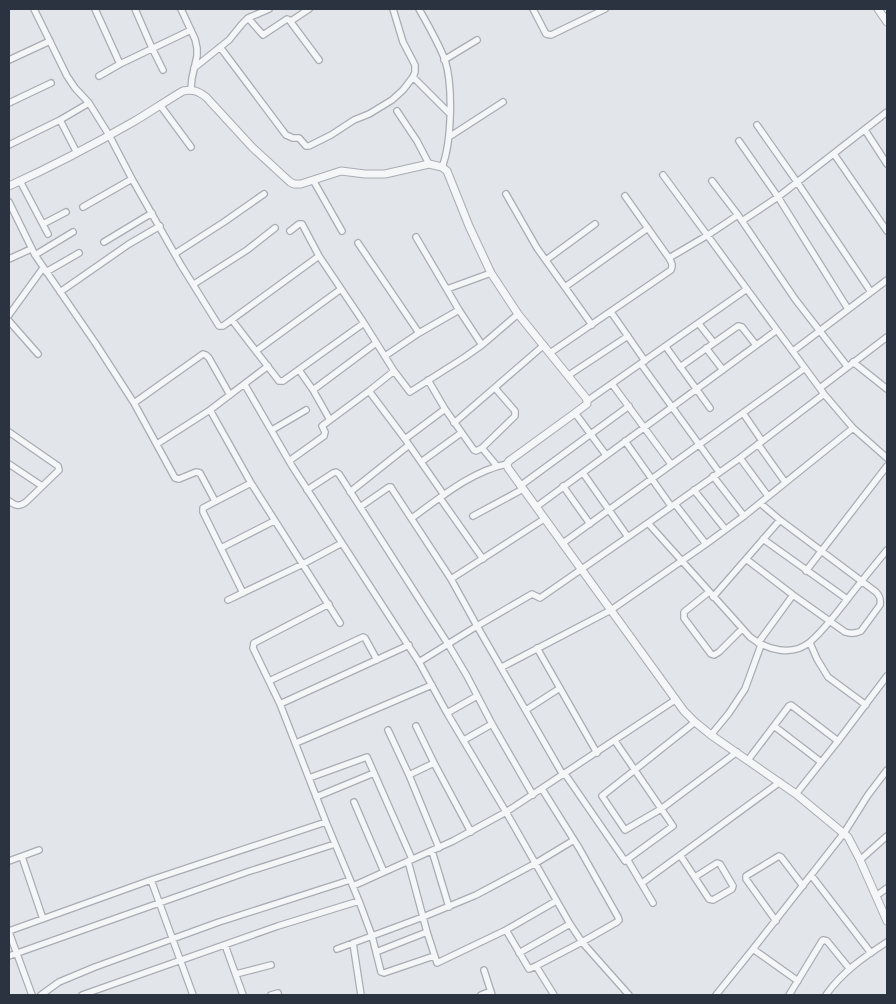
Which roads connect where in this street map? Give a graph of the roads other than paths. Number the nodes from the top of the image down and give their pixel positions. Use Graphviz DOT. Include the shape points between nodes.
graph roads {
  1 [pos="34,9"];
  2 [pos="95,9"];
  3 [pos="135,9"];
  4 [pos="181,9"];
  5 [pos="269,9"];
  6 [pos="309,9"];
  7 [pos="393,9"];
  8 [pos="419,9"];
  9 [pos="533,9"];
  10 [pos="605,9"];
  11 [pos="878,9"];
  12 [pos="248,18"];
  13 [pos="887,19"];
  14 [pos="290,21"];
  15 [pos="191,30"];
  16 [pos="477,40"];
  17 [pos="50,41"];
  18 [pos="220,47"];
  19 [pos="152,48"];
  20 [pos="9,60"];
  21 [pos="319,60"];
  22 [pos="444,60"];
  23 [pos="120,64"];
  24 [pos="194,68"];
  25 [pos="163,70"];
  26 [pos="99,76"];
  27 [pos="414,77"];
  28 [pos="51,83"];
  29 [pos="191,89"];
  30 [pos="503,102"];
  31 [pos="89,103"];
  32 [pos="9,104"];
  33 [pos="160,105"];
  34 [pos="397,112"];
  35 [pos="887,112"];
  36 [pos="450,114"];
  37 [pos="60,120"];
  38 [pos="757,125"];
  39 [pos="865,130"];
  40 [pos="109,136"];
  41 [pos="449,137"];
  42 [pos="739,141"];
  43 [pos="9,145"];
  44 [pos="191,147"];
  45 [pos="77,153"];
  46 [pos="834,154"];
  47 [pos="429,164"];
  48 [pos="887,164"];
  49 [pos="442,166"];
  50 [pos="663,175"];
  51 [pos="132,179"];
  52 [pos="313,180"];
  53 [pos="20,181"];
  54 [pos="712,182"];
  55 [pos="797,182"];
  56 [pos="9,186"];
  57 [pos="264,194"];
  58 [pos="506,194"];
  59 [pos="625,196"];
  60 [pos="778,197"];
  61 [pos="9,202"];
  62 [pos="83,207"];
  63 [pos="66,212"];
  64 [pos="152,213"];
  65 [pos="738,215"];
  66 [pos="742,221"];
  67 [pos="43,224"];
  68 [pos="595,224"];
  69 [pos="160,226"];
  70 [pos="275,228"];
  71 [pos="648,228"];
  72 [pos="290,231"];
  73 [pos="342,231"];
  74 [pos="887,231"];
  75 [pos="73,232"];
  76 [pos="48,234"];
  77 [pos="708,236"];
  78 [pos="416,237"];
  79 [pos="104,242"];
  80 [pos="358,243"];
  81 [pos="31,249"];
  82 [pos="79,252"];
  83 [pos="176,254"];
  84 [pos="35,255"];
  85 [pos="319,256"];
  86 [pos="669,258"];
  87 [pos="9,259"];
  88 [pos="546,260"];
  89 [pos="44,270"];
  90 [pos="491,273"];
  91 [pos="887,280"];
  92 [pos="194,284"];
  93 [pos="565,287"];
  94 [pos="341,289"];
  95 [pos="447,289"];
  96 [pos="747,289"];
  97 [pos="60,292"];
  98 [pos="870,292"];
  99 [pos="848,309"];
  100 [pos="459,310"];
  101 [pos="611,312"];
  102 [pos="518,314"];
  103 [pos="9,315"];
  104 [pos="232,320"];
  105 [pos="9,321"];
  106 [pos="364,323"];
  107 [pos="699,324"];
  108 [pos="592,325"];
  109 [pos="777,330"];
  110 [pos="819,331"];
  111 [pos="419,333"];
  112 [pos="628,336"];
  113 [pos="887,338"];
  114 [pos="376,343"];
  115 [pos="714,343"];
  116 [pos="544,345"];
  117 [pos="756,345"];
  118 [pos="482,346"];
  119 [pos="666,347"];
  120 [pos="706,348"];
  121 [pos="794,351"];
  122 [pos="256,352"];
  123 [pos="550,353"];
  124 [pos="38,354"];
  125 [pos="385,356"];
  126 [pos="854,362"];
  127 [pos="643,363"];
  128 [pos="268,366"];
  129 [pos="847,366"];
  130 [pos="680,367"];
  131 [pos="805,368"];
  132 [pos="299,370"];
  133 [pos="394,370"];
  134 [pos="723,370"];
  135 [pos="569,375"];
  136 [pos="428,380"];
  137 [pos="612,384"];
  138 [pos="245,385"];
  139 [pos="494,388"];
  140 [pos="820,388"];
  141 [pos="696,389"];
  142 [pos="887,389"];
  143 [pos="313,390"];
  144 [pos="369,392"];
  145 [pos="824,394"];
  146 [pos="230,395"];
  147 [pos="587,401"];
  148 [pos="134,403"];
  149 [pos="629,406"];
  150 [pos="671,407"];
  151 [pos="710,408"];
  152 [pos="210,410"];
  153 [pos="306,410"];
  154 [pos="445,410"];
  155 [pos="575,413"];
  156 [pos="743,413"];
  157 [pos="330,420"];
  158 [pos="454,423"];
  159 [pos="644,426"];
  160 [pos="853,428"];
  161 [pos="272,430"];
  162 [pos="9,432"];
  163 [pos="462,433"];
  164 [pos="590,434"];
  165 [pos="405,439"];
  166 [pos="625,441"];
  167 [pos="760,443"];
  168 [pos="157,444"];
  169 [pos="408,445"];
  170 [pos="699,445"];
  171 [pos="482,448"];
  172 [pos="606,455"];
  173 [pos="740,458"];
  174 [pos="887,458"];
  175 [pos="289,461"];
  176 [pos="421,462"];
  177 [pos="9,464"];
  178 [pos="507,464"];
  179 [pos="671,464"];
  180 [pos="497,466"];
  181 [pos="887,466"];
  182 [pos="719,472"];
  183 [pos="583,473"];
  184 [pos="713,476"];
  185 [pos="652,479"];
  186 [pos="785,482"];
  187 [pos="251,483"];
  188 [pos="42,486"];
  189 [pos="563,486"];
  190 [pos="522,487"];
  191 [pos="307,490"];
  192 [pos="694,490"];
  193 [pos="350,492"];
  194 [pos="442,496"];
  195 [pos="768,496"];
  196 [pos="9,501"];
  197 [pos="215,501"];
  198 [pos="760,503"];
  199 [pos="673,505"];
  200 [pos="536,507"];
  201 [pos="360,508"];
  202 [pos="609,511"];
  203 [pos="473,516"];
  204 [pos="744,516"];
  205 [pos="412,518"];
  206 [pos="544,519"];
  207 [pos="780,520"];
  208 [pos="274,521"];
  209 [pos="648,523"];
  210 [pos="590,524"];
  211 [pos="725,529"];
  212 [pos="628,537"];
  213 [pos="763,539"];
  214 [pos="342,543"];
  215 [pos="563,543"];
  216 [pos="706,544"];
  217 [pos="221,548"];
  218 [pos="822,550"];
  219 [pos="887,550"];
  220 [pos="483,559"];
  221 [pos="746,559"];
  222 [pos="681,561"];
  223 [pos="303,564"];
  224 [pos="582,570"];
  225 [pos="806,571"];
  226 [pos="451,579"];
  227 [pos="862,581"];
  228 [pos="243,593"];
  229 [pos="711,594"];
  230 [pos="793,595"];
  231 [pos="847,599"];
  232 [pos="228,600"];
  233 [pos="328,604"];
  234 [pos="611,610"];
  235 [pos="830,621"];
  236 [pos="340,623"];
  237 [pos="477,626"];
  238 [pos="742,629"];
  239 [pos="810,642"];
  240 [pos="448,644"];
  241 [pos="759,644"];
  242 [pos="409,645"];
  243 [pos="538,648"];
  244 [pos="377,660"];
  245 [pos="419,662"];
  246 [pos="502,667"];
  247 [pos="887,676"];
  248 [pos="269,681"];
  249 [pos="432,686"];
  250 [pos="560,688"];
  251 [pos="476,696"];
  252 [pos="675,700"];
  253 [pos="280,704"];
  254 [pos="866,704"];
  255 [pos="526,710"];
  256 [pos="447,712"];
  257 [pos="694,722"];
  258 [pos="492,724"];
  259 [pos="416,726"];
  260 [pos="774,726"];
  261 [pos="388,730"];
  262 [pos="711,735"];
  263 [pos="464,740"];
  264 [pos="615,741"];
  265 [pos="838,741"];
  266 [pos="296,743"];
  267 [pos="597,752"];
  268 [pos="737,752"];
  269 [pos="748,760"];
  270 [pos="821,762"];
  271 [pos="434,763"];
  272 [pos="635,770"];
  273 [pos="374,773"];
  274 [pos="887,773"];
  275 [pos="564,774"];
  276 [pos="409,775"];
  277 [pos="309,778"];
  278 [pos="780,782"];
  279 [pos="542,789"];
  280 [pos="796,794"];
  281 [pos="533,795"];
  282 [pos="316,797"];
  283 [pos="354,802"];
  284 [pos="661,809"];
  285 [pos="506,812"];
  286 [pos="326,822"];
  287 [pos="471,832"];
  288 [pos="844,833"];
  289 [pos="887,836"];
  290 [pos="574,840"];
  291 [pos="335,844"];
  292 [pos="439,848"];
  293 [pos="39,850"];
  294 [pos="432,851"];
  295 [pos="680,855"];
  296 [pos="22,857"];
  297 [pos="627,859"];
  298 [pos="410,860"];
  299 [pos="860,860"];
  300 [pos="9,861"];
  301 [pos="536,863"];
  302 [pos="384,872"];
  303 [pos="811,875"];
  304 [pos="694,877"];
  305 [pos="151,880"];
  306 [pos="351,883"];
  307 [pos="642,883"];
  308 [pos="803,886"];
  309 [pos="887,888"];
  310 [pos="876,896"];
  311 [pos="359,901"];
  312 [pos="556,901"];
  313 [pos="159,902"];
  314 [pos="653,903"];
  315 [pos="449,907"];
  316 [pos="423,917"];
  317 [pos="43,919"];
  318 [pos="776,921"];
  319 [pos="887,921"];
  320 [pos="570,924"];
  321 [pos="506,930"];
  322 [pos="9,932"];
  323 [pos="427,932"];
  324 [pos="372,936"];
  325 [pos="172,939"];
  326 [pos="582,942"];
  327 [pos="887,942"];
  328 [pos="352,944"];
  329 [pos="225,945"];
  330 [pos="337,949"];
  331 [pos="753,950"];
  332 [pos="376,952"];
  333 [pos="17,953"];
  334 [pos="519,953"];
  335 [pos="871,953"];
  336 [pos="9,956"];
  337 [pos="434,956"];
  338 [pos="180,961"];
  339 [pos="270,965"];
  340 [pos="536,966"];
  341 [pos="849,968"];
  342 [pos="484,970"];
  343 [pos="236,974"];
  344 [pos="798,981"];
  345 [pos="97,993"];
  346 [pos="278,993"];
  347 [pos="492,993"];
  348 [pos="32,995"];
  349 [pos="41,995"];
  350 [pos="82,995"];
  351 [pos="193,995"];
  352 [pos="243,995"];
  353 [pos="271,995"];
  354 [pos="361,995"];
  355 [pos="480,995"];
  356 [pos="554,995"];
  357 [pos="629,995"];
  358 [pos="716,995"];
  359 [pos="789,995"];
  360 [pos="826,995"];
  1 -- 17 [label="street"];
  2 -- 23 [label="street"];
  3 -- 19 [label="street"];
  4 -- 15 [label="street"];
  5 -- 12 [label="street"];
  6 -- 14 [label="street"];
  7 -- 27 [label="street" via="403,42 415,65"];
  8 -- 22 [label="street"];
  9 -- 10 [label="street" via="546,34 552,35"];
  11 -- 13 [label="street"];
  12 -- 14 [label="street" via="263,36 287,19"];
  12 -- 18 [label="street"];
  14 -- 21 [label="street"];
  15 -- 19 [label="street"];
  15 -- 24 [label="street" via="197,48"];
  16 -- 22 [label="street"];
  17 -- 20 [label="street"];
  17 -- 31 [label="street" via="67,76"];
  18 -- 24 [label="street"];
  18 -- 27 [label="street" via="286,135 299,138 307,147 392,100"];
  19 -- 23 [label="street"];
  19 -- 25 [label="street"];
  22 -- 36 [label="street" via="449,80"];
  23 -- 26 [label="street"];
  24 -- 29 [label="street"];
  27 -- 36 [label="street"];
  28 -- 32 [label="street"];
  29 -- 33 [label="street"];
  29 -- 52 [label="street" via="206,97 290,182 301,184"];
  30 -- 41 [label="street"];
  31 -- 37 [label="street"];
  31 -- 40 [label="street"];
  33 -- 40 [label="street"];
  33 -- 44 [label="street"];
  34 -- 47 [label="street"];
  35 -- 39 [label="street"];
  36 -- 41 [label="street"];
  37 -- 43 [label="street"];
  37 -- 45 [label="street"];
  38 -- 55 [label="street"];
  39 -- 46 [label="street"];
  39 -- 48 [label="street"];
  40 -- 45 [label="street"];
  40 -- 51 [label="street"];
  41 -- 49 [label="street" via="448,152"];
  42 -- 60 [label="street"];
  45 -- 53 [label="street"];
  46 -- 55 [label="street"];
  46 -- 74 [label="street"];
  47 -- 49 [label="street"];
  47 -- 52 [label="street" via="385,174 341,171"];
  49 -- 90 [label="street"];
  50 -- 77 [label="street"];
  51 -- 62 [label="street"];
  51 -- 64 [label="street"];
  52 -- 73 [label="street"];
  53 -- 56 [label="street"];
  53 -- 67 [label="street"];
  54 -- 65 [label="street"];
  55 -- 60 [label="street"];
  55 -- 98 [label="street"];
  57 -- 83 [label="street"];
  58 -- 88 [label="street"];
  59 -- 71 [label="street"];
  60 -- 66 [label="street"];
  60 -- 99 [label="street"];
  61 -- 81 [label="street"];
  63 -- 67 [label="street"];
  64 -- 69 [label="street"];
  64 -- 79 [label="street"];
  65 -- 66 [label="street"];
  65 -- 77 [label="street"];
  66 -- 110 [label="street"];
  67 -- 76 [label="street"];
  68 -- 88 [label="street"];
  69 -- 83 [label="street"];
  69 -- 97 [label="street"];
  70 -- 92 [label="street"];
  71 -- 86 [label="street"];
  71 -- 93 [label="street"];
  72 -- 85 [label="street" via="302,224"];
  75 -- 84 [label="street"];
  77 -- 86 [label="street"];
  77 -- 96 [label="street"];
  78 -- 95 [label="street"];
  80 -- 111 [label="street"];
  81 -- 84 [label="street"];
  81 -- 87 [label="street"];
  82 -- 89 [label="street"];
  83 -- 92 [label="street"];
  84 -- 89 [label="street"];
  85 -- 94 [label="street"];
  85 -- 104 [label="street"];
  86 -- 101 [label="street" via="671,270"];
  88 -- 93 [label="street"];
  89 -- 97 [label="street"];
  89 -- 103 [label="street"];
  90 -- 95 [label="street"];
  90 -- 102 [label="street"];
  91 -- 98 [label="street"];
  92 -- 104 [label="street" via="219,326"];
  93 -- 108 [label="street"];
  94 -- 106 [label="street"];
  94 -- 122 [label="street"];
  95 -- 100 [label="street"];
  96 -- 107 [label="street"];
  96 -- 109 [label="street"];
  97 -- 148 [label="street"];
  98 -- 99 [label="street"];
  99 -- 110 [label="street"];
  100 -- 111 [label="street"];
  100 -- 118 [label="street"];
  101 -- 108 [label="street"];
  101 -- 112 [label="street"];
  102 -- 116 [label="street"];
  102 -- 118 [label="street"];
  104 -- 122 [label="street"];
  105 -- 124 [label="street"];
  106 -- 114 [label="street"];
  106 -- 132 [label="street"];
  107 -- 115 [label="street"];
  107 -- 119 [label="street"];
  108 -- 123 [label="street"];
  109 -- 117 [label="street"];
  109 -- 121 [label="street"];
  110 -- 121 [label="street"];
  110 -- 129 [label="street"];
  111 -- 125 [label="street"];
  112 -- 127 [label="street"];
  112 -- 135 [label="street"];
  113 -- 126 [label="street"];
  114 -- 125 [label="street"];
  114 -- 143 [label="street"];
  115 -- 117 [label="street" via="740,326"];
  115 -- 120 [label="street"];
  116 -- 123 [label="street"];
  116 -- 139 [label="street"];
  117 -- 134 [label="street"];
  118 -- 136 [label="street"];
  119 -- 127 [label="street"];
  119 -- 130 [label="street"];
  120 -- 130 [label="street"];
  120 -- 134 [label="street"];
  121 -- 131 [label="street"];
  122 -- 128 [label="street"];
  123 -- 135 [label="street"];
  125 -- 133 [label="street"];
  126 -- 129 [label="street"];
  126 -- 142 [label="street"];
  127 -- 137 [label="street"];
  127 -- 150 [label="street"];
  128 -- 132 [label="street" via="279,381"];
  128 -- 138 [label="street"];
  129 -- 140 [label="street"];
  130 -- 141 [label="street"];
  131 -- 140 [label="street"];
  131 -- 156 [label="street"];
  132 -- 143 [label="street"];
  133 -- 136 [label="street" via="410,392"];
  133 -- 144 [label="street"];
  134 -- 141 [label="street"];
  135 -- 147 [label="street"];
  136 -- 154 [label="street"];
  137 -- 147 [label="street"];
  137 -- 149 [label="street"];
  138 -- 146 [label="street"];
  138 -- 161 [label="street"];
  139 -- 158 [label="street"];
  139 -- 171 [label="street" via="516,413"];
  140 -- 145 [label="street"];
  141 -- 150 [label="street"];
  141 -- 151 [label="street"];
  143 -- 157 [label="street"];
  144 -- 157 [label="street"];
  144 -- 165 [label="street"];
  145 -- 160 [label="street"];
  145 -- 167 [label="street"];
  146 -- 148 [label="street" via="209,358 203,354"];
  146 -- 152 [label="street"];
  147 -- 155 [label="street"];
  148 -- 168 [label="street"];
  149 -- 159 [label="street"];
  149 -- 164 [label="street"];
  150 -- 159 [label="street"];
  150 -- 170 [label="street"];
  152 -- 168 [label="street"];
  152 -- 187 [label="street"];
  153 -- 161 [label="street"];
  154 -- 158 [label="street"];
  154 -- 165 [label="street"];
  155 -- 164 [label="street"];
  155 -- 178 [label="street"];
  156 -- 167 [label="street"];
  156 -- 170 [label="street"];
  157 -- 175 [label="street" via="322,426 324,436"];
  158 -- 163 [label="street"];
  159 -- 166 [label="street"];
  159 -- 179 [label="street"];
  160 -- 174 [label="street"];
  160 -- 186 [label="street"];
  161 -- 175 [label="street"];
  162 -- 188 [label="street" via="58,466 59,470"];
  163 -- 171 [label="street" via="474,450"];
  163 -- 176 [label="street"];
  164 -- 172 [label="street"];
  164 -- 190 [label="street"];
  165 -- 169 [label="street"];
  166 -- 172 [label="street"];
  166 -- 185 [label="street"];
  167 -- 173 [label="street"];
  167 -- 186 [label="street"];
  168 -- 197 [label="street" via="175,478 179,480 200,473"];
  169 -- 176 [label="street"];
  169 -- 193 [label="street"];
  170 -- 179 [label="street"];
  170 -- 182 [label="street"];
  171 -- 180 [label="street"];
  172 -- 183 [label="street"];
  173 -- 182 [label="street"];
  173 -- 195 [label="street"];
  175 -- 191 [label="street"];
  176 -- 194 [label="street"];
  177 -- 188 [label="street"];
  178 -- 180 [label="street"];
  178 -- 190 [label="street"];
  179 -- 185 [label="street"];
  180 -- 194 [label="street"];
  181 -- 218 [label="street"];
  182 -- 184 [label="street"];
  183 -- 189 [label="street"];
  183 -- 202 [label="street"];
  184 -- 192 [label="street"];
  184 -- 204 [label="street"];
  185 -- 199 [label="street"];
  185 -- 202 [label="street"];
  186 -- 195 [label="street"];
  187 -- 197 [label="street"];
  187 -- 208 [label="street"];
  188 -- 196 [label="street" via="22,506"];
  189 -- 200 [label="street"];
  189 -- 210 [label="street"];
  190 -- 200 [label="street"];
  190 -- 203 [label="street"];
  191 -- 193 [label="street" via="336,472"];
  191 -- 214 [label="street"];
  192 -- 199 [label="street"];
  192 -- 211 [label="street"];
  193 -- 201 [label="street"];
  194 -- 205 [label="street"];
  194 -- 220 [label="street"];
  195 -- 198 [label="street"];
  197 -- 217 [label="street" via="204,506 203,510"];
  198 -- 204 [label="street"];
  198 -- 207 [label="street"];
  199 -- 209 [label="street"];
  199 -- 216 [label="street"];
  200 -- 206 [label="street"];
  201 -- 205 [label="street" via="391,487"];
  201 -- 240 [label="street"];
  202 -- 210 [label="street"];
  202 -- 212 [label="street"];
  204 -- 211 [label="street"];
  205 -- 226 [label="street"];
  206 -- 215 [label="street"];
  206 -- 220 [label="street"];
  207 -- 213 [label="street"];
  207 -- 218 [label="street"];
  208 -- 217 [label="street"];
  208 -- 223 [label="street"];
  209 -- 212 [label="street"];
  209 -- 222 [label="street"];
  210 -- 215 [label="street"];
  211 -- 216 [label="street"];
  212 -- 224 [label="street"];
  213 -- 221 [label="street"];
  213 -- 225 [label="street"];
  214 -- 223 [label="street"];
  214 -- 242 [label="street"];
  215 -- 224 [label="street"];
  216 -- 222 [label="street"];
  217 -- 228 [label="street"];
  218 -- 225 [label="street"];
  218 -- 227 [label="street"];
  219 -- 227 [label="street"];
  220 -- 226 [label="street"];
  221 -- 229 [label="street"];
  221 -- 230 [label="street"];
  222 -- 229 [label="street"];
  222 -- 234 [label="street"];
  223 -- 228 [label="street"];
  223 -- 233 [label="street"];
  224 -- 234 [label="street"];
  224 -- 237 [label="street" via="540,598 532,594"];
  225 -- 231 [label="street"];
  226 -- 237 [label="street"];
  227 -- 231 [label="street"];
  227 -- 235 [label="street" via="881,600 860,631 850,634"];
  228 -- 232 [label="street"];
  229 -- 238 [label="street"];
  229 -- 238 [label="street" via="684,612 684,618 711,654 719,652"];
  230 -- 235 [label="street"];
  230 -- 241 [label="street"];
  231 -- 235 [label="street"];
  233 -- 236 [label="street"];
  233 -- 248 [label="street" via="254,643 253,648"];
  234 -- 243 [label="street"];
  234 -- 252 [label="street"];
  235 -- 239 [label="street"];
  237 -- 240 [label="street"];
  237 -- 246 [label="street"];
  238 -- 241 [label="street"];
  239 -- 241 [label="street" via="781,651"];
  239 -- 254 [label="street" via="828,677"];
  240 -- 245 [label="street"];
  240 -- 251 [label="street"];
  241 -- 262 [label="street" via="745,689"];
  242 -- 244 [label="street"];
  242 -- 245 [label="street"];
  243 -- 246 [label="street"];
  243 -- 250 [label="street"];
  244 -- 248 [label="street" via="363,636"];
  244 -- 253 [label="street"];
  245 -- 249 [label="street"];
  246 -- 255 [label="street"];
  247 -- 254 [label="street"];
  248 -- 253 [label="street"];
  249 -- 256 [label="street"];
  249 -- 266 [label="street"];
  250 -- 255 [label="street"];
  250 -- 267 [label="street"];
  251 -- 256 [label="street"];
  251 -- 258 [label="street"];
  252 -- 257 [label="street"];
  252 -- 264 [label="street"];
  253 -- 266 [label="street"];
  254 -- 265 [label="street"];
  255 -- 275 [label="street"];
  256 -- 263 [label="street"];
  257 -- 262 [label="street"];
  257 -- 272 [label="street"];
  258 -- 263 [label="street"];
  258 -- 281 [label="street"];
  259 -- 271 [label="street"];
  260 -- 265 [label="street" via="791,706"];
  260 -- 269 [label="street"];
  260 -- 270 [label="street"];
  261 -- 276 [label="street"];
  262 -- 268 [label="street"];
  263 -- 285 [label="street"];
  264 -- 267 [label="street"];
  264 -- 272 [label="street"];
  265 -- 270 [label="street"];
  266 -- 277 [label="street"];
  267 -- 275 [label="street"];
  268 -- 269 [label="street"];
  268 -- 284 [label="street"];
  269 -- 278 [label="street"];
  270 -- 280 [label="street"];
  271 -- 276 [label="street"];
  271 -- 287 [label="street"];
  272 -- 284 [label="street"];
  272 -- 284 [label="street" via="602,796 625,830"];
  273 -- 277 [label="street" via="369,759 365,757"];
  273 -- 282 [label="street"];
  273 -- 298 [label="street"];
  274 -- 288 [label="street" via="868,795"];
  275 -- 279 [label="street"];
  275 -- 297 [label="street" via="625,861"];
  276 -- 292 [label="street"];
  277 -- 282 [label="street"];
  278 -- 280 [label="street"];
  278 -- 295 [label="street"];
  279 -- 281 [label="street"];
  279 -- 290 [label="street"];
  280 -- 288 [label="street"];
  281 -- 285 [label="street"];
  282 -- 286 [label="street"];
  283 -- 302 [label="street"];
  284 -- 297 [label="street" via="673,826"];
  285 -- 287 [label="street"];
  285 -- 301 [label="street"];
  286 -- 291 [label="street"];
  286 -- 305 [label="street"];
  287 -- 292 [label="street"];
  288 -- 299 [label="street"];
  288 -- 303 [label="street"];
  289 -- 299 [label="street"];
  290 -- 301 [label="street"];
  290 -- 326 [label="street" via="619,920"];
  291 -- 306 [label="street"];
  291 -- 313 [label="street"];
  292 -- 294 [label="street"];
  293 -- 296 [label="street"];
  294 -- 298 [label="street"];
  294 -- 315 [label="street"];
  295 -- 304 [label="street"];
  295 -- 307 [label="street"];
  296 -- 300 [label="street"];
  296 -- 317 [label="street"];
  297 -- 307 [label="street"];
  298 -- 302 [label="street"];
  298 -- 316 [label="street"];
  299 -- 310 [label="street"];
  301 -- 312 [label="street"];
  301 -- 315 [label="street"];
  302 -- 306 [label="street"];
  303 -- 308 [label="street"];
  303 -- 335 [label="street"];
  304 -- 304 [label="street" via="711,900 733,886 718,863"];
  305 -- 313 [label="street"];
  305 -- 317 [label="street"];
  306 -- 311 [label="street"];
  306 -- 325 [label="street"];
  307 -- 314 [label="street"];
  308 -- 318 [label="street"];
  308 -- 318 [label="street" via="779,856 746,876"];
  309 -- 310 [label="street"];
  310 -- 319 [label="street"];
  311 -- 324 [label="street"];
  311 -- 329 [label="street"];
  312 -- 320 [label="street"];
  312 -- 321 [label="street"];
  313 -- 325 [label="street"];
  313 -- 333 [label="street"];
  315 -- 316 [label="street"];
  316 -- 323 [label="street"];
  316 -- 324 [label="street"];
  317 -- 322 [label="street"];
  318 -- 331 [label="street"];
  320 -- 326 [label="street"];
  320 -- 334 [label="street"];
  321 -- 334 [label="street"];
  321 -- 337 [label="street" via="439,963"];
  322 -- 333 [label="street"];
  323 -- 332 [label="street"];
  323 -- 337 [label="street"];
  324 -- 328 [label="street"];
  324 -- 332 [label="street"];
  325 -- 338 [label="street"];
  325 -- 349 [label="street" via="59,982"];
  326 -- 340 [label="street"];
  326 -- 357 [label="street"];
  327 -- 335 [label="street"];
  328 -- 330 [label="street"];
  328 -- 354 [label="street"];
  329 -- 338 [label="street"];
  329 -- 343 [label="street"];
  331 -- 344 [label="street"];
  331 -- 358 [label="street"];
  332 -- 337 [label="street" via="384,973"];
  333 -- 336 [label="street"];
  333 -- 348 [label="street"];
  334 -- 340 [label="street" via="528,968"];
  335 -- 341 [label="street"];
  338 -- 345 [label="street"];
  338 -- 351 [label="street"];
  339 -- 343 [label="street"];
  340 -- 356 [label="street"];
  341 -- 344 [label="street" via="823,940"];
  341 -- 360 [label="street"];
  342 -- 347 [label="street"];
  343 -- 352 [label="street"];
  344 -- 359 [label="street"];
  345 -- 350 [label="street"];
  346 -- 353 [label="street"];
  347 -- 355 [label="street"];
}
